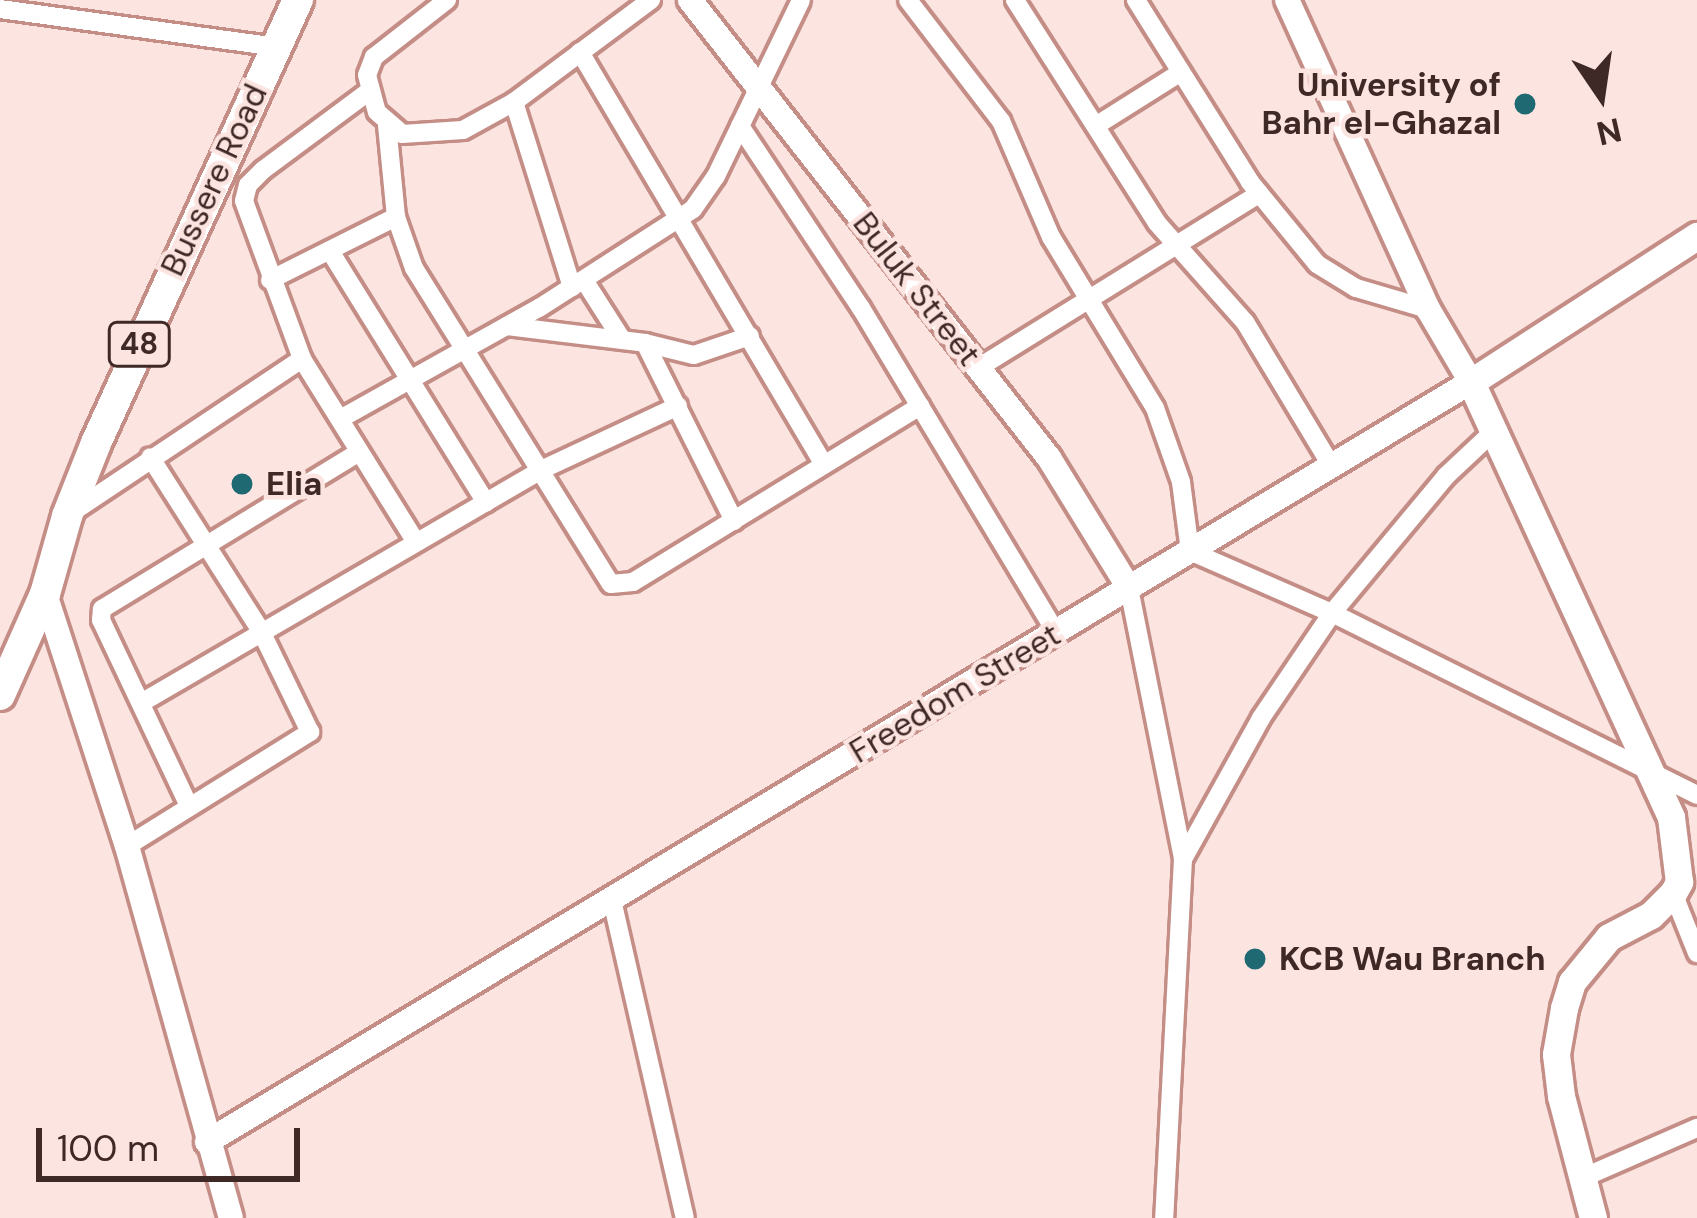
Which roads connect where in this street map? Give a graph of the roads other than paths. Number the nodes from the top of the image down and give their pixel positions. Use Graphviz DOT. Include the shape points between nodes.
graph roads {
  1 [pos="298,0"];
  2 [pos="447,0"];
  3 [pos="651,0"];
  4 [pos="690,0"];
  5 [pos="801,0"];
  6 [pos="908,0"];
  7 [pos="1041,0"];
  8 [pos="1136,0"];
  9 [pos="1287,0"];
  10 [pos="1019,6"];
  11 [pos="0,9"];
  12 [pos="275,47"];
  13 [pos="580,52"];
  14 [pos="1181,72"];
  15 [pos="759,88"];
  16 [pos="368,92"];
  17 [pos="514,102"];
  18 [pos="387,125"];
  19 [pos="1097,125"];
  20 [pos="740,126"];
  21 [pos="1259,194"];
  22 [pos="396,217"];
  23 [pos="680,219"];
  24 [pos="1697,236"];
  25 [pos="1177,247"];
  26 [pos="330,251"];
  27 [pos="270,280"];
  28 [pos="578,284"];
  29 [pos="1091,302"];
  30 [pos="1428,309"];
  31 [pos="507,326"];
  32 [pos="749,336"];
  33 [pos="621,338"];
  34 [pos="645,343"];
  35 [pos="467,345"];
  36 [pos="302,359"];
  37 [pos="979,368"];
  38 [pos="406,378"];
  39 [pos="1472,382"];
  40 [pos="678,406"];
  41 [pos="920,406"];
  42 [pos="340,419"];
  43 [pos="1496,429"];
  44 [pos="359,452"];
  45 [pos="150,458"];
  46 [pos="823,463"];
  47 [pos="1331,465"];
  48 [pos="543,470"];
  49 [pos="485,502"];
  50 [pos="67,516"];
  51 [pos="734,521"];
  52 [pos="416,542"];
  53 [pos="207,543"];
  54 [pos="1190,551"];
  55 [pos="1129,588"];
  56 [pos="45,594"];
  57 [pos="1332,613"];
  58 [pos="261,632"];
  59 [pos="1056,632"];
  60 [pos="1,692"];
  61 [pos="141,703"];
  62 [pos="1649,774"];
  63 [pos="1697,795"];
  64 [pos="189,806"];
  65 [pos="127,846"];
  66 [pos="1184,859"];
  67 [pos="1673,893"];
  68 [pos="612,899"];
  69 [pos="1697,953"];
  70 [pos="1697,1128"];
  71 [pos="207,1142"];
  72 [pos="1580,1180"];
  73 [pos="230,1218"];
  74 [pos="685,1218"];
  75 [pos="1164,1218"];
  76 [pos="1593,1218"];
  1 -- 12 [label="main road, Bussere Road / 48"];
  2 -- 16 [label="street" via="374,57"];
  3 -- 13 [label="street"];
  4 -- 15 [label="street, Buluk Street"];
  5 -- 15 [label="street"];
  6 -- 29 [label="street" via="1001,121 1051,237"];
  7 -- 10 [label="street"];
  8 -- 14 [label="street"];
  9 -- 30 [label="street"];
  10 -- 19 [label="street"];
  11 -- 12 [label="street"];
  12 -- 50 [label="main road, Bussere Road / 48"];
  13 -- 17 [label="street"];
  13 -- 23 [label="street"];
  14 -- 19 [label="street"];
  14 -- 21 [label="street"];
  15 -- 20 [label="street"];
  15 -- 37 [label="street, Buluk Street"];
  16 -- 18 [label="street"];
  16 -- 27 [label="street" via="248,185 244,201"];
  17 -- 18 [label="street" via="445,135 402,134"];
  17 -- 28 [label="street"];
  18 -- 22 [label="street"];
  19 -- 25 [label="street"];
  20 -- 23 [label="street" via="704,197"];
  20 -- 41 [label="street"];
  21 -- 25 [label="street"];
  21 -- 30 [label="street" via="1317,264 1356,288"];
  22 -- 26 [label="street"];
  22 -- 35 [label="street" via="414,268"];
  23 -- 28 [label="street"];
  23 -- 32 [label="street"];
  24 -- 39 [label="main road, Freedom Street"];
  25 -- 29 [label="street"];
  25 -- 47 [label="street" via="1245,322"];
  26 -- 27 [label="street"];
  26 -- 38 [label="street"];
  27 -- 36 [label="street"];
  28 -- 31 [label="street"];
  28 -- 33 [label="street"];
  29 -- 37 [label="street"];
  29 -- 54 [label="street" via="1171,443"];
  30 -- 39 [label="street"];
  31 -- 33 [label="street"];
  31 -- 35 [label="street"];
  32 -- 34 [label="street" via="709,354"];
  32 -- 46 [label="street"];
  33 -- 34 [label="street"];
  34 -- 40 [label="street"];
  35 -- 38 [label="street"];
  35 -- 48 [label="street"];
  36 -- 42 [label="street"];
  36 -- 45 [label="street"];
  37 -- 55 [label="street, Buluk Street" via="1088,512"];
  38 -- 42 [label="street"];
  38 -- 49 [label="street"];
  39 -- 43 [label="main road"];
  39 -- 47 [label="street, Freedom Street"];
  40 -- 48 [label="street"];
  40 -- 51 [label="street"];
  41 -- 46 [label="street"];
  41 -- 59 [label="street"];
  42 -- 44 [label="street"];
  43 -- 57 [label="street" via="1446,476"];
  43 -- 62 [label="main road"];
  44 -- 52 [label="street"];
  44 -- 53 [label="street"];
  45 -- 50 [label="street"];
  45 -- 53 [label="street"];
  46 -- 51 [label="street"];
  47 -- 54 [label="street, Freedom Street"];
  48 -- 49 [label="street"];
  48 -- 51 [label="street" via="611,584 633,582"];
  49 -- 52 [label="street"];
  50 -- 56 [label="main road, Bussere Road / 48"];
  52 -- 58 [label="street"];
  53 -- 58 [label="street"];
  53 -- 61 [label="street" via="100,614"];
  54 -- 55 [label="street, Freedom Street"];
  54 -- 57 [label="street"];
  55 -- 59 [label="street, Freedom Street"];
  55 -- 66 [label="street"];
  56 -- 60 [label="main road, Bussere Road / 48"];
  56 -- 65 [label="street"];
  57 -- 62 [label="street"];
  57 -- 66 [label="street"];
  58 -- 61 [label="street"];
  58 -- 64 [label="street" via="310,732"];
  59 -- 68 [label="street, Freedom Street"];
  61 -- 64 [label="street"];
  62 -- 63 [label="street"];
  62 -- 67 [label="main road" via="1671,817 1679,882"];
  64 -- 65 [label="street"];
  65 -- 71 [label="street"];
  66 -- 75 [label="street"];
  67 -- 69 [label="street"];
  67 -- 72 [label="main road" via="1609,937 1572,982 1556,1054"];
  68 -- 71 [label="street, Freedom Street"];
  68 -- 74 [label="street"];
  70 -- 72 [label="street"];
  71 -- 73 [label="street"];
  72 -- 76 [label="main road"];
}
